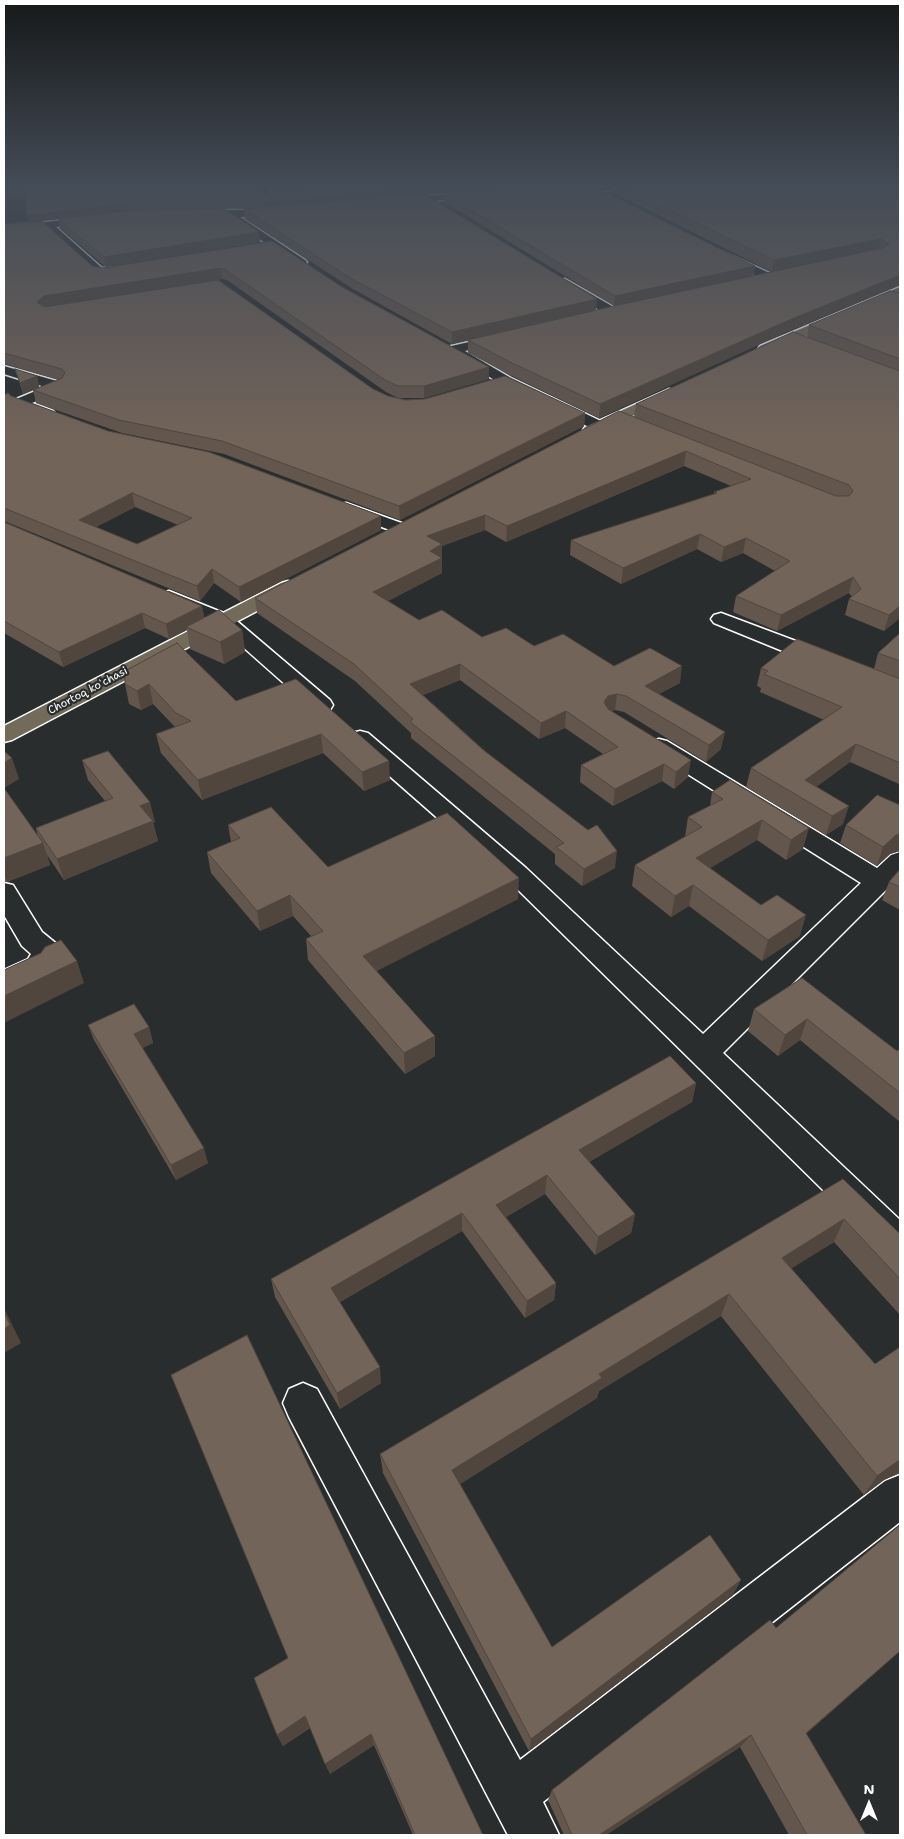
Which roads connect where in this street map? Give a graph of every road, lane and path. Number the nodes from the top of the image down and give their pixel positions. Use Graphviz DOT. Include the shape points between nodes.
graph roads {
  1 [pos="762,272"];
  2 [pos="553,276"];
  3 [pos="753,283"];
  4 [pos="896,296"];
  5 [pos="593,317"];
  6 [pos="518,334"];
  7 [pos="790,338"];
  8 [pos="808,345"];
  9 [pos="746,358"];
  10 [pos="4,370"];
  11 [pos="506,381"];
  12 [pos="488,386"];
  13 [pos="686,386"];
  14 [pos="617,418"];
  15 [pos="62,420"];
  16 [pos="635,425"];
  17 [pos="599,426"];
  18 [pos="573,439"];
  19 [pos="328,501"];
  20 [pos="409,525"];
  21 [pos="384,538"];
  22 [pos="304,579"];
  23 [pos="151,589"];
  24 [pos="721,619"];
  25 [pos="224,620"];
  26 [pos="846,669"];
  27 [pos="641,735"];
  28 [pos="4,736"];
  29 [pos="900,861"];
  30 [pos="879,882"];
  31 [pos="4,892"];
  32 [pos="4,983"];
  33 [pos="704,1052"];
  34 [pos="900,1243"];
  35 [pos="303,1403"];
  36 [pos="900,1496"];
  37 [pos="513,1795"];
  38 [pos="534,1835"];
  1 -- 3 [label="street" via="776,278"];
  2 -- 5 [label="street" via="617,311"];
  4 -- 7 [label="main road"];
  6 -- 11 [label="street" via="447,347"];
  7 -- 8 [label="street"];
  7 -- 9 [label="main road"];
  10 -- 15 [label="street" via="59,386 19,403"];
  11 -- 12 [label="street"];
  11 -- 17 [label="street"];
  13 -- 14 [label="main road"];
  14 -- 16 [label="street"];
  14 -- 17 [label="main road"];
  17 -- 18 [label="main road"];
  19 -- 20 [label="street"];
  20 -- 21 [label="main road"];
  22 -- 25 [label="main road, Chortoq koʻchasi"];
  23 -- 25 [label="street"];
  24 -- 26 [label="street"];
  25 -- 28 [label="main road, Chortoq koʻchasi"];
  25 -- 33 [label="street" via="517,874"];
  27 -- 30 [label="street"];
  29 -- 30 [label="street"];
  30 -- 33 [label="street"];
  31 -- 32 [label="street" via="32,939 48,952 38,966"];
  33 -- 34 [label="street"];
  35 -- 37 [label="street"];
  36 -- 37 [label="street"];
  37 -- 38 [label="street"];
}
